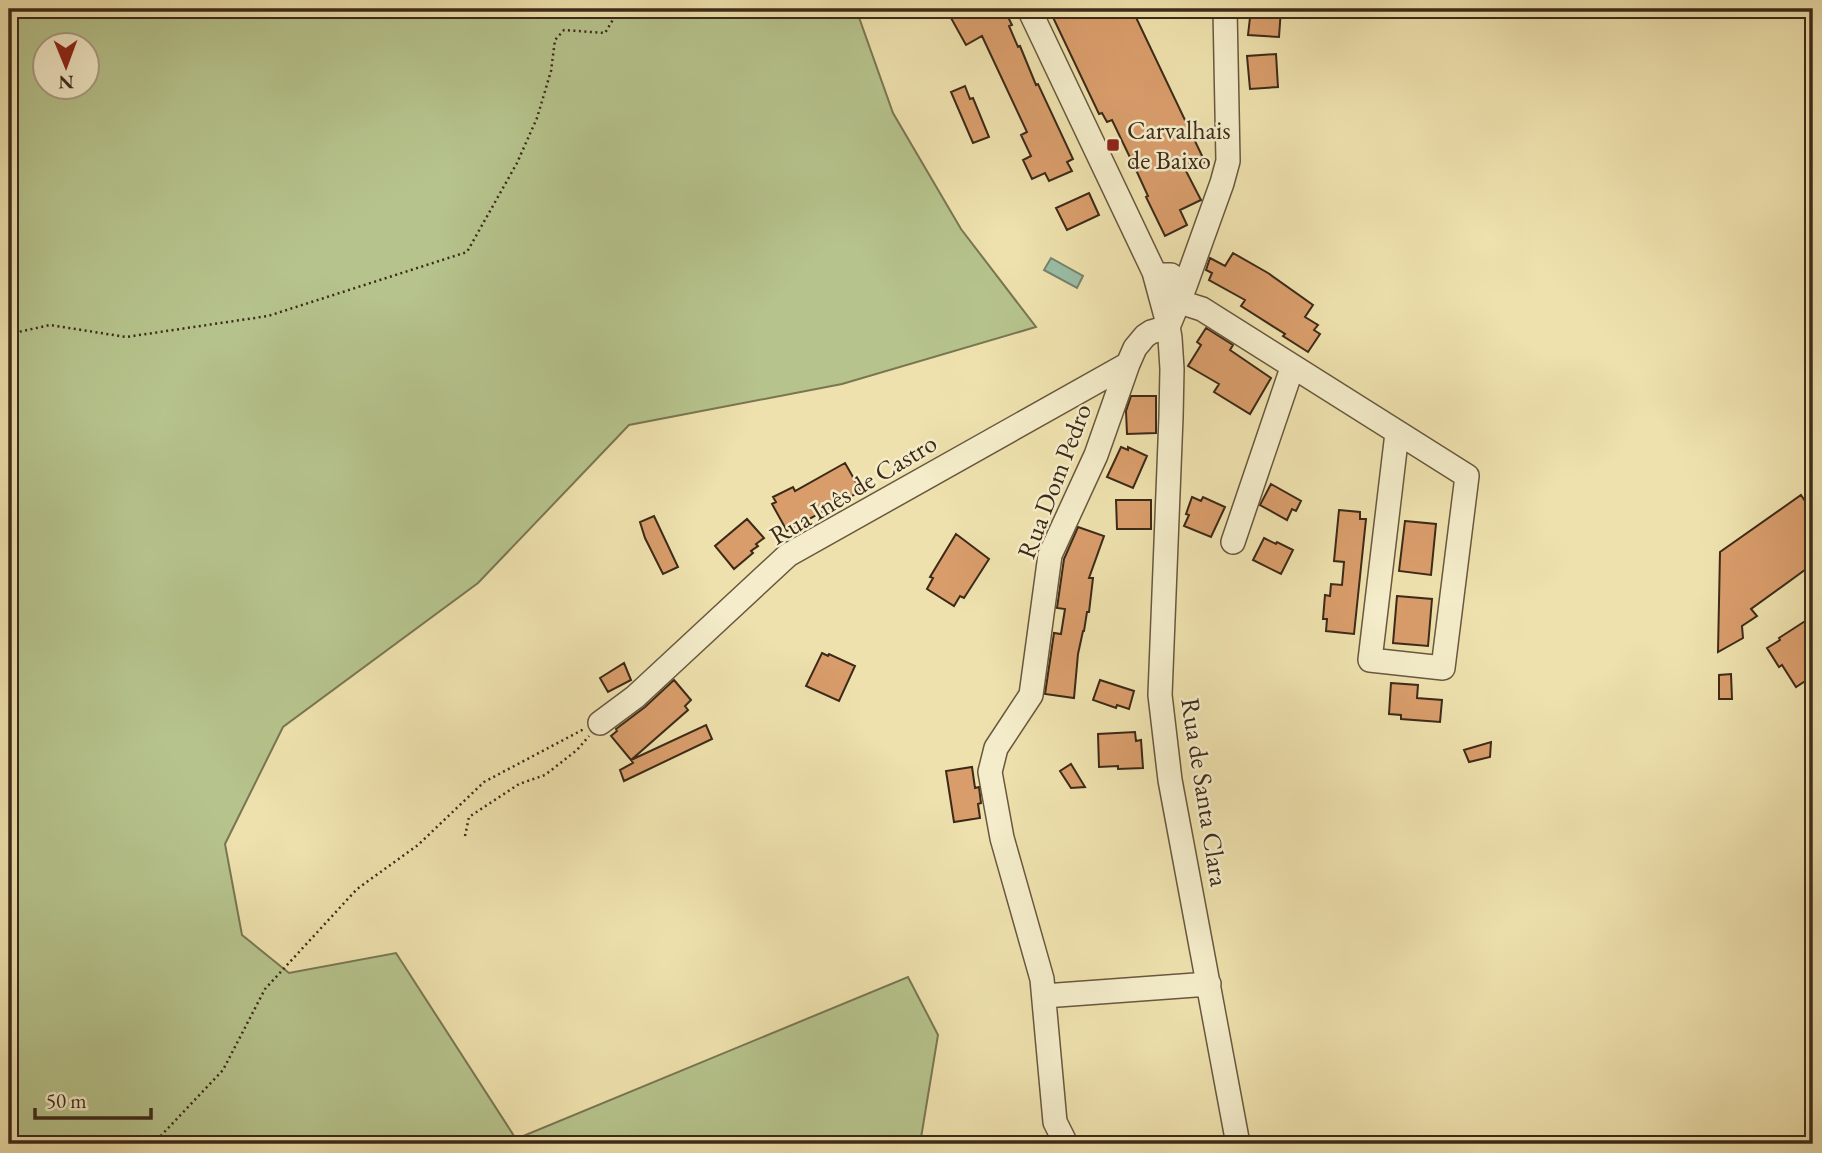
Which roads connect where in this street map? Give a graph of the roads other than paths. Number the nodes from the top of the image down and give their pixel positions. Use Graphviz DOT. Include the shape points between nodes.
graph roads {
  1 [pos="1029,9"];
  2 [pos="1225,9"];
  3 [pos="1155,275"];
  4 [pos="1175,308"];
  5 [pos="1128,364"];
  6 [pos="1292,368"];
  7 [pos="1397,433"];
  8 [pos="1233,542"];
  9 [pos="600,723"];
  10 [pos="1209,984"];
  11 [pos="1044,996"];
  12 [pos="1066,1144"];
  13 [pos="1238,1144"];
  1 -- 3 [label="street, Rua de Santa Clara"];
  2 -- 4 [label="street" via="1228,161"];
  3 -- 4 [label="street, Rua de Santa Clara"];
  3 -- 4 [label="street" via="1171,275"];
  4 -- 5 [label="street, Rua Dom Pedro" via="1145,336"];
  4 -- 6 [label="street" via="1202,309"];
  4 -- 10 [label="street, Rua de Santa Clara" via="1160,695 1170,780"];
  5 -- 9 [label="street, Rua Inês de Castro" via="788,555 635,697"];
  5 -- 11 [label="street, Rua Dom Pedro" via="1096,456 1050,555 1031,695 996,748 990,772 1002,838"];
  6 -- 7 [label="street"];
  6 -- 8 [label="street"];
  7 -- 7 [label="street" via="1467,476 1443,668 1370,660"];
  10 -- 11 [label="street"];
  10 -- 13 [label="street, Rua de Santa Clara"];
  11 -- 12 [label="street, Rua Dom Pedro" via="1055,1122"];
}
